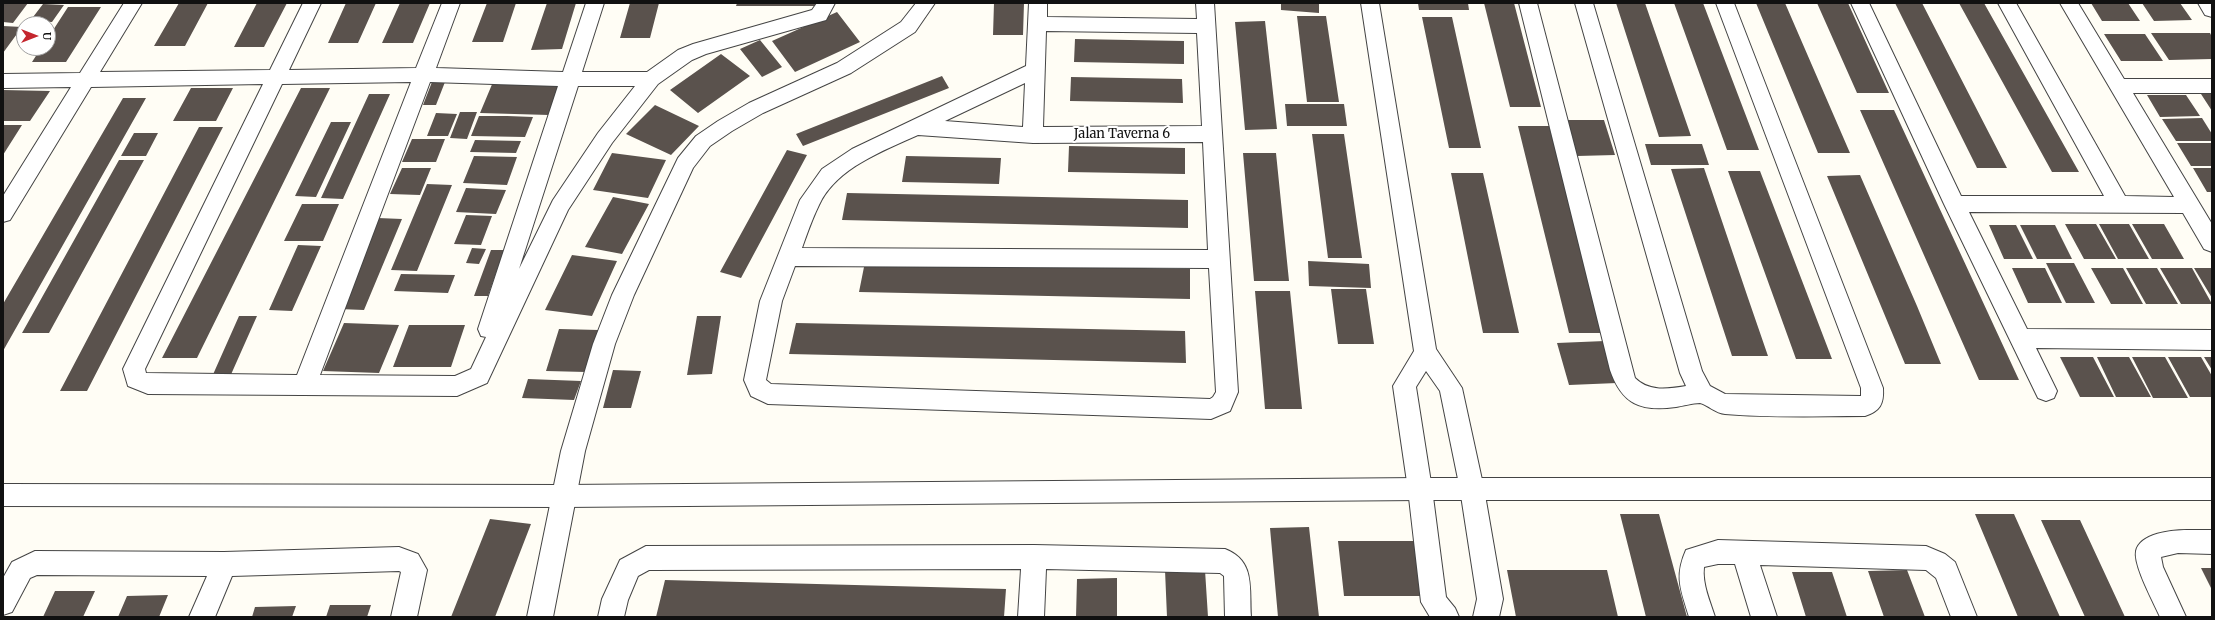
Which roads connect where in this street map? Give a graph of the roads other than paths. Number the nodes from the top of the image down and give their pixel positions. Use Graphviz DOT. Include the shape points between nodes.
graph roads {
  1 [pos="133,3"];
  2 [pos="312,3"];
  3 [pos="451,3"];
  4 [pos="595,3"];
  5 [pos="826,3"];
  6 [pos="926,3"];
  7 [pos="1038,3"];
  8 [pos="1205,3"];
  9 [pos="1370,3"];
  10 [pos="1528,3"];
  11 [pos="1584,3"];
  12 [pos="1725,3"];
  13 [pos="1860,3"];
  14 [pos="2007,3"];
  15 [pos="2069,3"];
  16 [pos="2207,3"];
  17 [pos="2212,10"];
  18 [pos="1038,24"];
  19 [pos="1206,26"];
  20 [pos="1035,70"];
  21 [pos="423,75"];
  22 [pos="87,78"];
  23 [pos="274,78"];
  24 [pos="571,79"];
  25 [pos="651,79"];
  26 [pos="3,81"];
  27 [pos="2118,86"];
  28 [pos="2212,86"];
  29 [pos="915,127"];
  30 [pos="1211,134"];
  31 [pos="1033,135"];
  32 [pos="1954,204"];
  33 [pos="2119,204"];
  34 [pos="2189,205"];
  35 [pos="3,214"];
  36 [pos="2212,243"];
  37 [pos="787,257"];
  38 [pos="1220,259"];
  39 [pos="2019,338"];
  40 [pos="2212,340"];
  41 [pos="1425,352"];
  42 [pos="471,381"];
  43 [pos="304,386"];
  44 [pos="2046,392"];
  45 [pos="1702,393"];
  46 [pos="1420,489"];
  47 [pos="1472,489"];
  48 [pos="2212,489"];
  49 [pos="3,495"];
  50 [pos="564,496"];
  51 [pos="2212,542"];
  52 [pos="1744,552"];
  53 [pos="1034,557"];
  54 [pos="224,564"];
  55 [pos="3,602"];
  56 [pos="202,617"];
  57 [pos="404,617"];
  58 [pos="540,617"];
  59 [pos="611,617"];
  60 [pos="1031,617"];
  61 [pos="1238,617"];
  62 [pos="1446,617"];
  63 [pos="1486,617"];
  64 [pos="1702,617"];
  65 [pos="1764,617"];
  66 [pos="1964,617"];
  67 [pos="2172,617"];
  1 -- 22 [label="street"];
  2 -- 23 [label="street"];
  3 -- 21 [label="street"];
  4 -- 24 [label="street"];
  5 -- 25 [label="street" via="819,15 685,55"];
  6 -- 50 [label="street" via="908,27 844,68 756,108 725,126 703,141 685,164 623,295 604,344 573,451"];
  7 -- 18 [label="street"];
  8 -- 19 [label="street"];
  9 -- 41 [label="street"];
  10 -- 45 [label="street" via="1621,370 1627,385 1641,396 1668,398"];
  11 -- 45 [label="street" via="1691,373"];
  12 -- 45 [label="street" via="1872,388 1872,400 1864,406 1855,407 1722,404"];
  13 -- 32 [label="street"];
  14 -- 33 [label="street"];
  15 -- 27 [label="street"];
  16 -- 17 [label="street"];
  18 -- 19 [label="street"];
  18 -- 20 [label="street"];
  19 -- 30 [label="street"];
  20 -- 29 [label="street"];
  20 -- 31 [label="street"];
  21 -- 23 [label="street"];
  21 -- 24 [label="street"];
  21 -- 43 [label="street"];
  22 -- 23 [label="street"];
  22 -- 26 [label="street"];
  22 -- 35 [label="street"];
  23 -- 43 [label="street" via="134,369 136,379 148,384"];
  24 -- 25 [label="street"];
  24 -- 42 [label="street"];
  25 -- 42 [label="street" via="605,138 560,206 478,376"];
  27 -- 28 [label="street"];
  27 -- 34 [label="street"];
  29 -- 31 [label="street, Jalan Taverna 6"];
  29 -- 37 [label="street" via="859,154 829,175 810,200"];
  30 -- 31 [label="street, Jalan Taverna 6"];
  30 -- 38 [label="street"];
  32 -- 33 [label="street"];
  32 -- 39 [label="street"];
  33 -- 34 [label="street"];
  34 -- 36 [label="street"];
  37 -- 38 [label="street"];
  37 -- 38 [label="street" via="771,301 755,380 759,389 768,394 1211,409 1222,404 1226,392"];
  39 -- 40 [label="street"];
  39 -- 44 [label="street"];
  41 -- 46 [label="street" via="1404,386"];
  41 -- 47 [label="street" via="1451,388"];
  42 -- 43 [label="street" via="457,386"];
  46 -- 47 [label="street"];
  46 -- 50 [label="street"];
  46 -- 62 [label="street" via="1434,602"];
  47 -- 48 [label="street"];
  47 -- 63 [label="street" via="1490,600"];
  49 -- 50 [label="street"];
  50 -- 58 [label="street"];
  51 -- 67 [label="street" via="2171,542 2156,545 2148,552 2151,567"];
  52 -- 64 [label="street" via="1718,552 1695,558 1690,576"];
  52 -- 65 [label="street"];
  52 -- 66 [label="street" via="1926,558 1946,570"];
  53 -- 59 [label="street" via="646,558 628,568"];
  53 -- 60 [label="street"];
  53 -- 61 [label="street" via="1225,561 1236,571"];
  54 -- 55 [label="street" via="34,563 21,570"];
  54 -- 56 [label="street"];
  54 -- 57 [label="street" via="399,559 409,562 414,570"];
}
